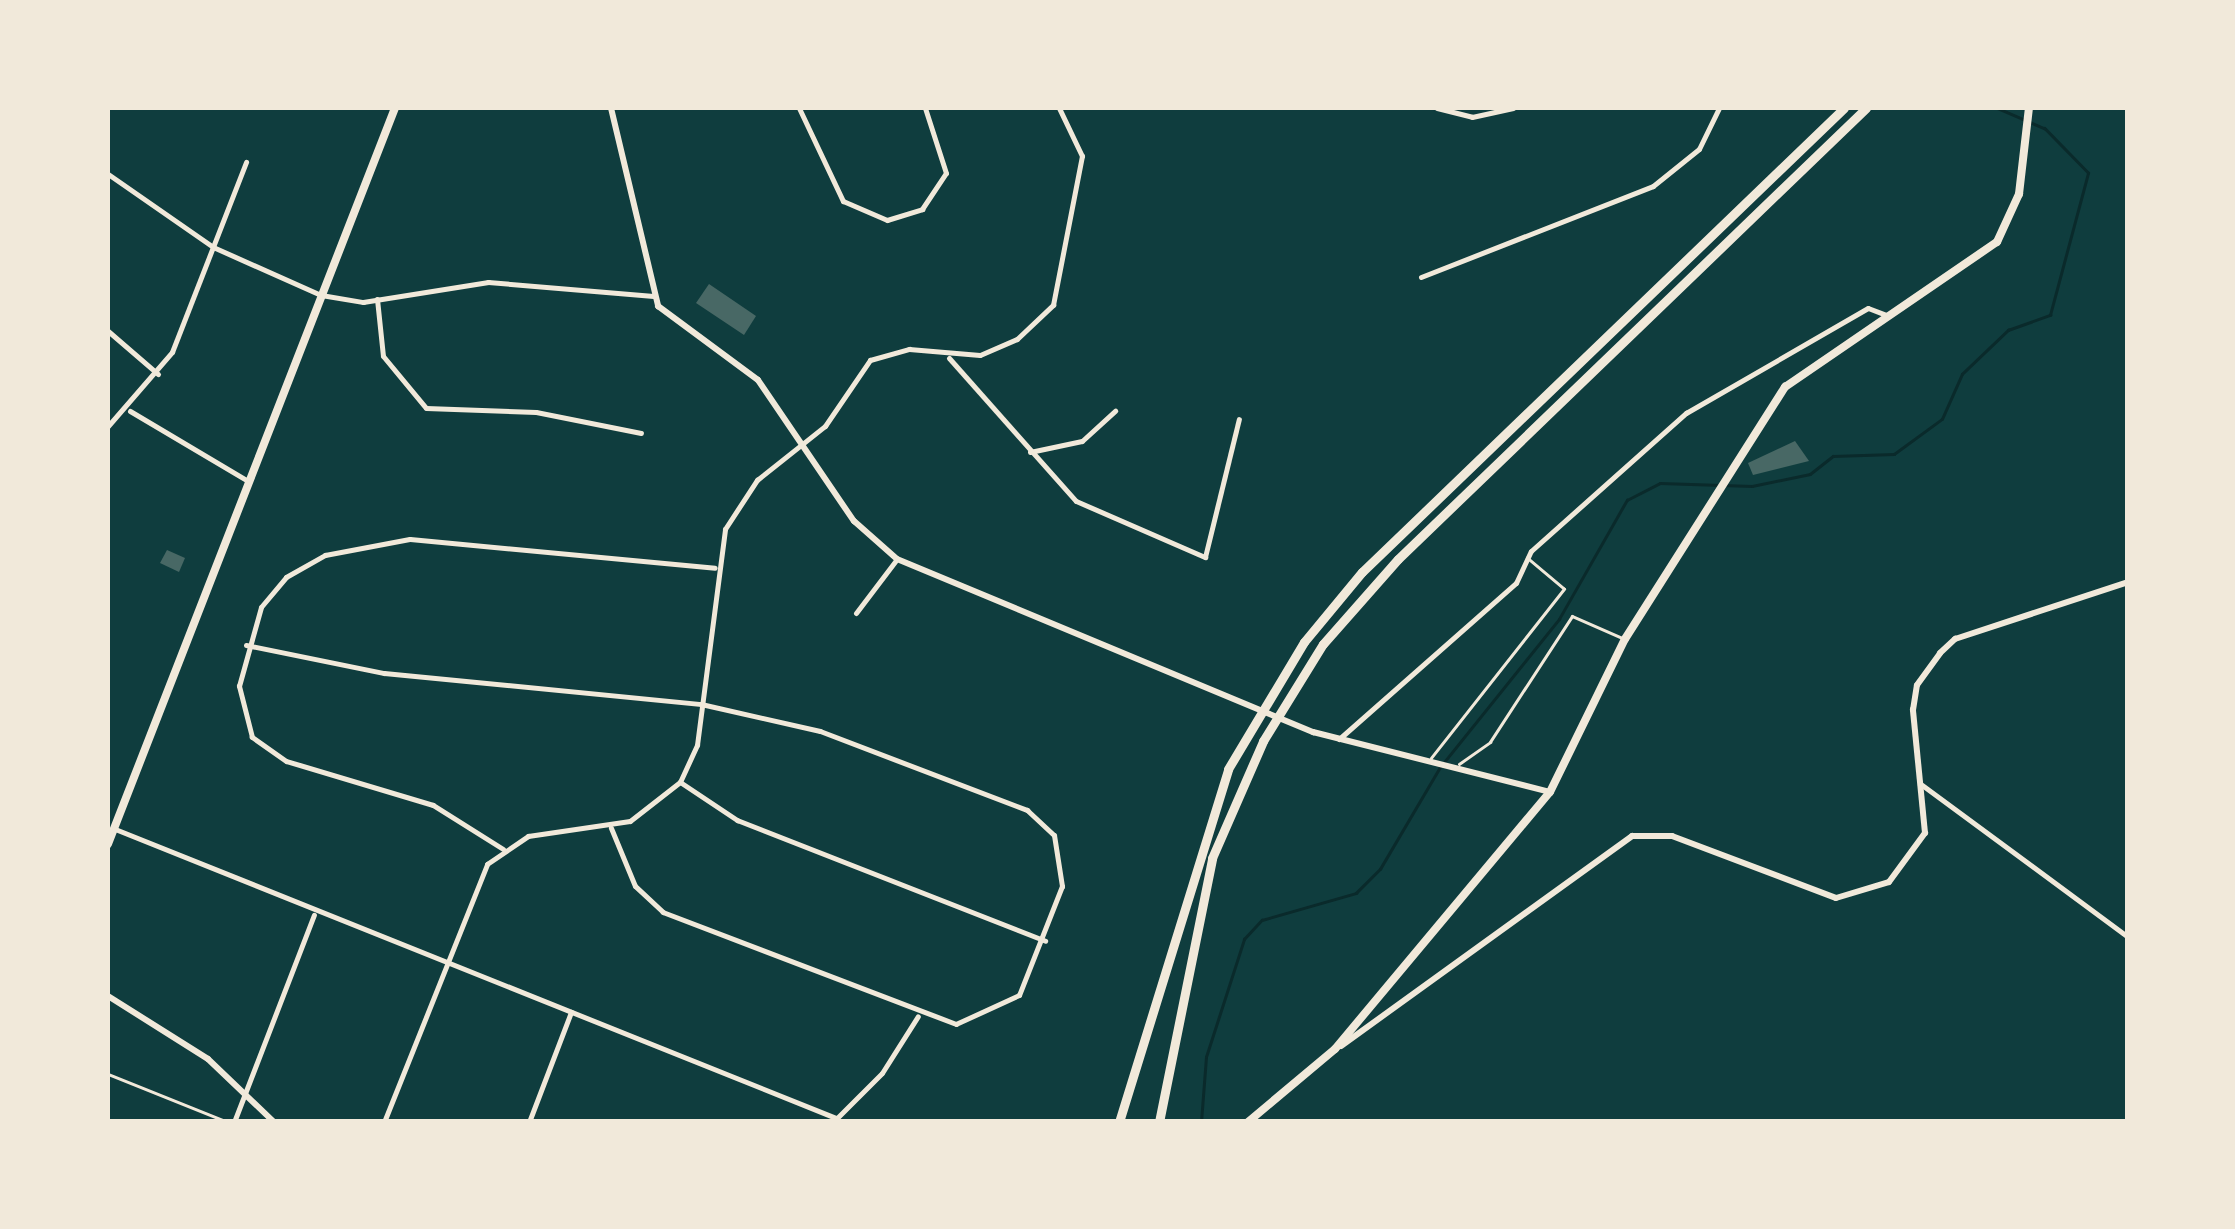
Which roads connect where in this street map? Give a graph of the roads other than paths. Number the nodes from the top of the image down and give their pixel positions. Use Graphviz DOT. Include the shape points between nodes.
graph roads {
  1 [pos="395,108"];
  2 [pos="612,108"];
  3 [pos="800,108"];
  4 [pos="924,108"];
  5 [pos="1059,108"];
  6 [pos="1437,108"];
  7 [pos="1513,108"];
  8 [pos="1719,108"];
  9 [pos="1844,108"];
  10 [pos="1866,108"];
  11 [pos="2028,112"];
  12 [pos="246,162"];
  13 [pos="108,174"];
  14 [pos="214,247"];
  15 [pos="1422,278"];
  16 [pos="321,294"];
  17 [pos="653,296"];
  18 [pos="377,299"];
  19 [pos="1889,316"];
  20 [pos="108,331"];
  21 [pos="949,358"];
  22 [pos="158,374"];
  23 [pos="130,411"];
  24 [pos="1115,411"];
  25 [pos="1239,420"];
  26 [pos="108,426"];
  27 [pos="641,433"];
  28 [pos="800,447"];
  29 [pos="1030,452"];
  30 [pos="246,480"];
  31 [pos="1526,557"];
  32 [pos="897,559"];
  33 [pos="716,568"];
  34 [pos="2128,582"];
  35 [pos="856,613"];
  36 [pos="1625,639"];
  37 [pos="246,645"];
  38 [pos="702,704"];
  39 [pos="1338,740"];
  40 [pos="1435,759"];
  41 [pos="1455,763"];
  42 [pos="680,782"];
  43 [pos="1919,783"];
  44 [pos="1550,792"];
  45 [pos="114,828"];
  46 [pos="611,828"];
  47 [pos="108,844"];
  48 [pos="503,849"];
  49 [pos="314,915"];
  50 [pos="2128,937"];
  51 [pos="1045,941"];
  52 [pos="445,962"];
  53 [pos="108,996"];
  54 [pos="571,1012"];
  55 [pos="918,1016"];
  56 [pos="1335,1049"];
  57 [pos="108,1074"];
  58 [pos="246,1092"];
  59 [pos="835,1120"];
  60 [pos="231,1122"];
  61 [pos="274,1122"];
  62 [pos="384,1122"];
  63 [pos="529,1122"];
  64 [pos="1119,1122"];
  65 [pos="1159,1122"];
  66 [pos="1248,1122"];
  1 -- 16 [label="main road"];
  2 -- 17 [label="street"];
  3 -- 4 [label="street" via="850,210 887,220 922,208 946,173"];
  5 -- 21 [label="street" via="1082,156 1053,305 1008,344"];
  6 -- 7 [label="street" via="1472,117"];
  8 -- 15 [label="street" via="1698,149 1653,186"];
  9 -- 64 [label="highway" via="1362,572 1276,683 1200,843"];
  10 -- 65 [label="highway" via="1398,560 1292,689 1263,741 1199,903"];
  11 -- 19 [label="main road" via="2015,212 1998,242"];
  12 -- 14 [label="street"];
  13 -- 14 [label="street"];
  14 -- 16 [label="street"];
  14 -- 22 [label="street"];
  16 -- 18 [label="street"];
  16 -- 30 [label="main road"];
  17 -- 18 [label="street" via="488,282"];
  17 -- 28 [label="street" via="758,380"];
  18 -- 27 [label="street" via="383,356 426,408 536,412"];
  19 -- 31 [label="street" via="1868,308 1716,392"];
  19 -- 36 [label="main road" via="1797,375 1725,474"];
  20 -- 22 [label="street"];
  21 -- 28 [label="street" via="909,349 870,360"];
  21 -- 29 [label="street"];
  22 -- 23 [label="street"];
  23 -- 26 [label="street"];
  23 -- 30 [label="street"];
  24 -- 29 [label="street" via="1082,441"];
  25 -- 29 [label="street" via="1205,557 1076,502"];
  28 -- 32 [label="street" via="854,520"];
  28 -- 33 [label="street" via="741,502"];
  30 -- 45 [label="main road"];
  31 -- 39 [label="street" via="1516,583"];
  31 -- 40 [label="lane" via="1564,589"];
  32 -- 35 [label="street"];
  32 -- 39 [label="street"];
  33 -- 37 [label="street" via="459,537 346,550 299,568 261,606"];
  33 -- 38 [label="street"];
  34 -- 43 [label="street" via="1955,639 1917,685"];
  36 -- 41 [label="lane" via="1572,616 1490,742"];
  36 -- 44 [label="main road"];
  37 -- 38 [label="street" via="384,672"];
  37 -- 48 [label="street" via="241,712 269,754 433,805"];
  38 -- 42 [label="street"];
  38 -- 51 [label="street" via="837,737 1042,820 1062,866"];
  39 -- 40 [label="street"];
  40 -- 41 [label="street"];
  41 -- 44 [label="street"];
  42 -- 46 [label="street" via="657,806"];
  42 -- 51 [label="street" via="738,820"];
  43 -- 50 [label="street"];
  43 -- 56 [label="street" via="1920,844 1869,893 1836,898 1672,836 1632,836"];
  44 -- 56 [label="main road"];
  45 -- 47 [label="main road"];
  45 -- 49 [label="street"];
  46 -- 48 [label="street" via="556,828"];
  46 -- 55 [label="street" via="635,886 664,912"];
  48 -- 52 [label="street" via="478,876"];
  49 -- 52 [label="street"];
  49 -- 58 [label="street"];
  51 -- 55 [label="street" via="1018,995 973,1022"];
  52 -- 54 [label="street"];
  52 -- 62 [label="street"];
  53 -- 58 [label="street"];
  54 -- 59 [label="street"];
  54 -- 63 [label="street"];
  55 -- 59 [label="street" via="882,1073"];
  56 -- 66 [label="main road"];
  57 -- 60 [label="lane"];
  58 -- 60 [label="street"];
  58 -- 61 [label="street"];
}
